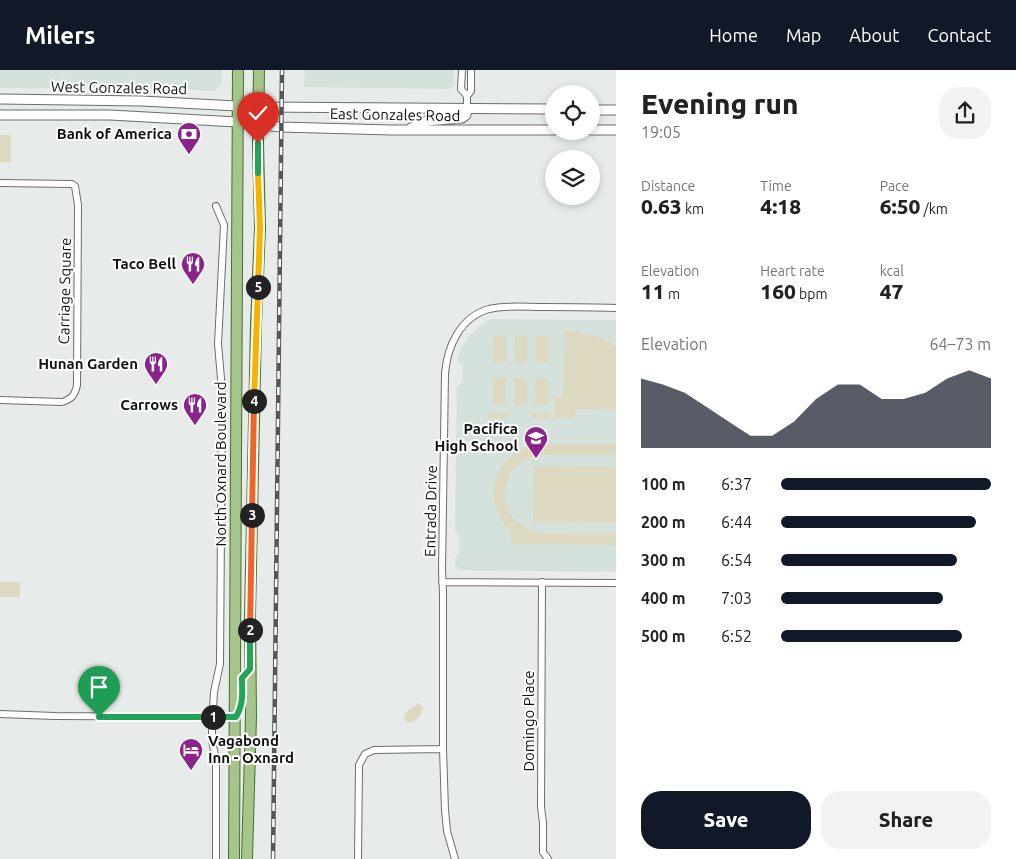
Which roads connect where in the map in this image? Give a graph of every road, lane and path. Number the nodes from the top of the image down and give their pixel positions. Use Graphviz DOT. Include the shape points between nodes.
graph roads {
  1 [pos="238,70"];
  2 [pos="259,70"];
  3 [pos="462,70"];
  4 [pos="471,70"];
  5 [pos="467,96"];
  6 [pos="0,99"];
  7 [pos="22,100"];
  8 [pos="238,106"];
  9 [pos="258,107"];
  10 [pos="467,108"];
  11 [pos="545,109"];
  12 [pos="600,110"];
  13 [pos="616,110"];
  14 [pos="0,115"];
  15 [pos="22,115"];
  16 [pos="237,122"];
  17 [pos="258,125"];
  18 [pos="407,130"];
  19 [pos="545,130"];
  20 [pos="600,130"];
  21 [pos="616,130"];
  22 [pos="0,183"];
  23 [pos="216,206"];
  24 [pos="616,308"];
  25 [pos="238,335"];
  26 [pos="255,349"];
  27 [pos="0,400"];
  28 [pos="442,582"];
  29 [pos="542,582"];
  30 [pos="616,583"];
  31 [pos="250,669"];
  32 [pos="0,714"];
  33 [pos="213,717"];
  34 [pos="236,717"];
  35 [pos="250,742"];
  36 [pos="443,750"];
  37 [pos="216,859"];
  38 [pos="234,859"];
  39 [pos="247,859"];
  40 [pos="358,859"];
  41 [pos="455,859"];
  42 [pos="548,859"];
  1 -- 8 [label="main road, North Oxnard Boulevard"];
  2 -- 9 [label="main road, North Oxnard Boulevard"];
  3 -- 5 [label="street" via="461,89"];
  4 -- 5 [label="street" via="471,91"];
  5 -- 10 [label="street"];
  6 -- 7 [label="main road, West Gonzales Road"];
  7 -- 8 [label="main road, West Gonzales Road"];
  7 -- 15 [label="main road"];
  8 -- 9 [label="main road, East Gonzales Road"];
  8 -- 16 [label="main road, North Oxnard Boulevard"];
  9 -- 10 [label="main road, East Gonzales Road"];
  9 -- 17 [label="main road, North Oxnard Boulevard"];
  10 -- 11 [label="main road, East Gonzales Road"];
  10 -- 18 [label="main road" via="462,118 426,121"];
  12 -- 13 [label="main road"];
  14 -- 15 [label="main road, West Gonzales Road"];
  15 -- 16 [label="main road, West Gonzales Road" via="110,114"];
  16 -- 17 [label="main road, East Gonzales Road"];
  16 -- 25 [label="main road, North Oxnard Boulevard"];
  17 -- 18 [label="main road, East Gonzales Road"];
  17 -- 26 [label="main road, North Oxnard Boulevard" via="260,228"];
  18 -- 19 [label="main road, East Gonzales Road"];
  20 -- 21 [label="main road"];
  22 -- 27 [label="street, Carriage Square" via="72,184 78,206 75,392 72,398 62,402"];
  23 -- 33 [label="street" via="224,225 218,344 222,390 220,664"];
  24 -- 28 [label="street, Entrada Drive" via="507,306 476,315 456,335 446,360 445,374"];
  25 -- 26 [label="main road"];
  25 -- 34 [label="main road, North Oxnard Boulevard"];
  26 -- 31 [label="main road, North Oxnard Boulevard"];
  28 -- 29 [label="street"];
  28 -- 36 [label="street, Entrada Drive"];
  29 -- 30 [label="street"];
  29 -- 42 [label="street, Domingo Place" via="541,807 543,852"];
  31 -- 34 [label="main road" via="242,678 242,702"];
  31 -- 35 [label="main road, North Oxnard Boulevard"];
  32 -- 33 [label="street"];
  33 -- 34 [label="street"];
  33 -- 37 [label="street"];
  34 -- 35 [label="main road" via="242,734"];
  34 -- 38 [label="main road, North Oxnard Boulevard"];
  35 -- 39 [label="main road, North Oxnard Boulevard"];
  36 -- 40 [label="street" via="374,750 366,754 360,766"];
  36 -- 41 [label="street, Entrada Drive" via="447,831"];
}
